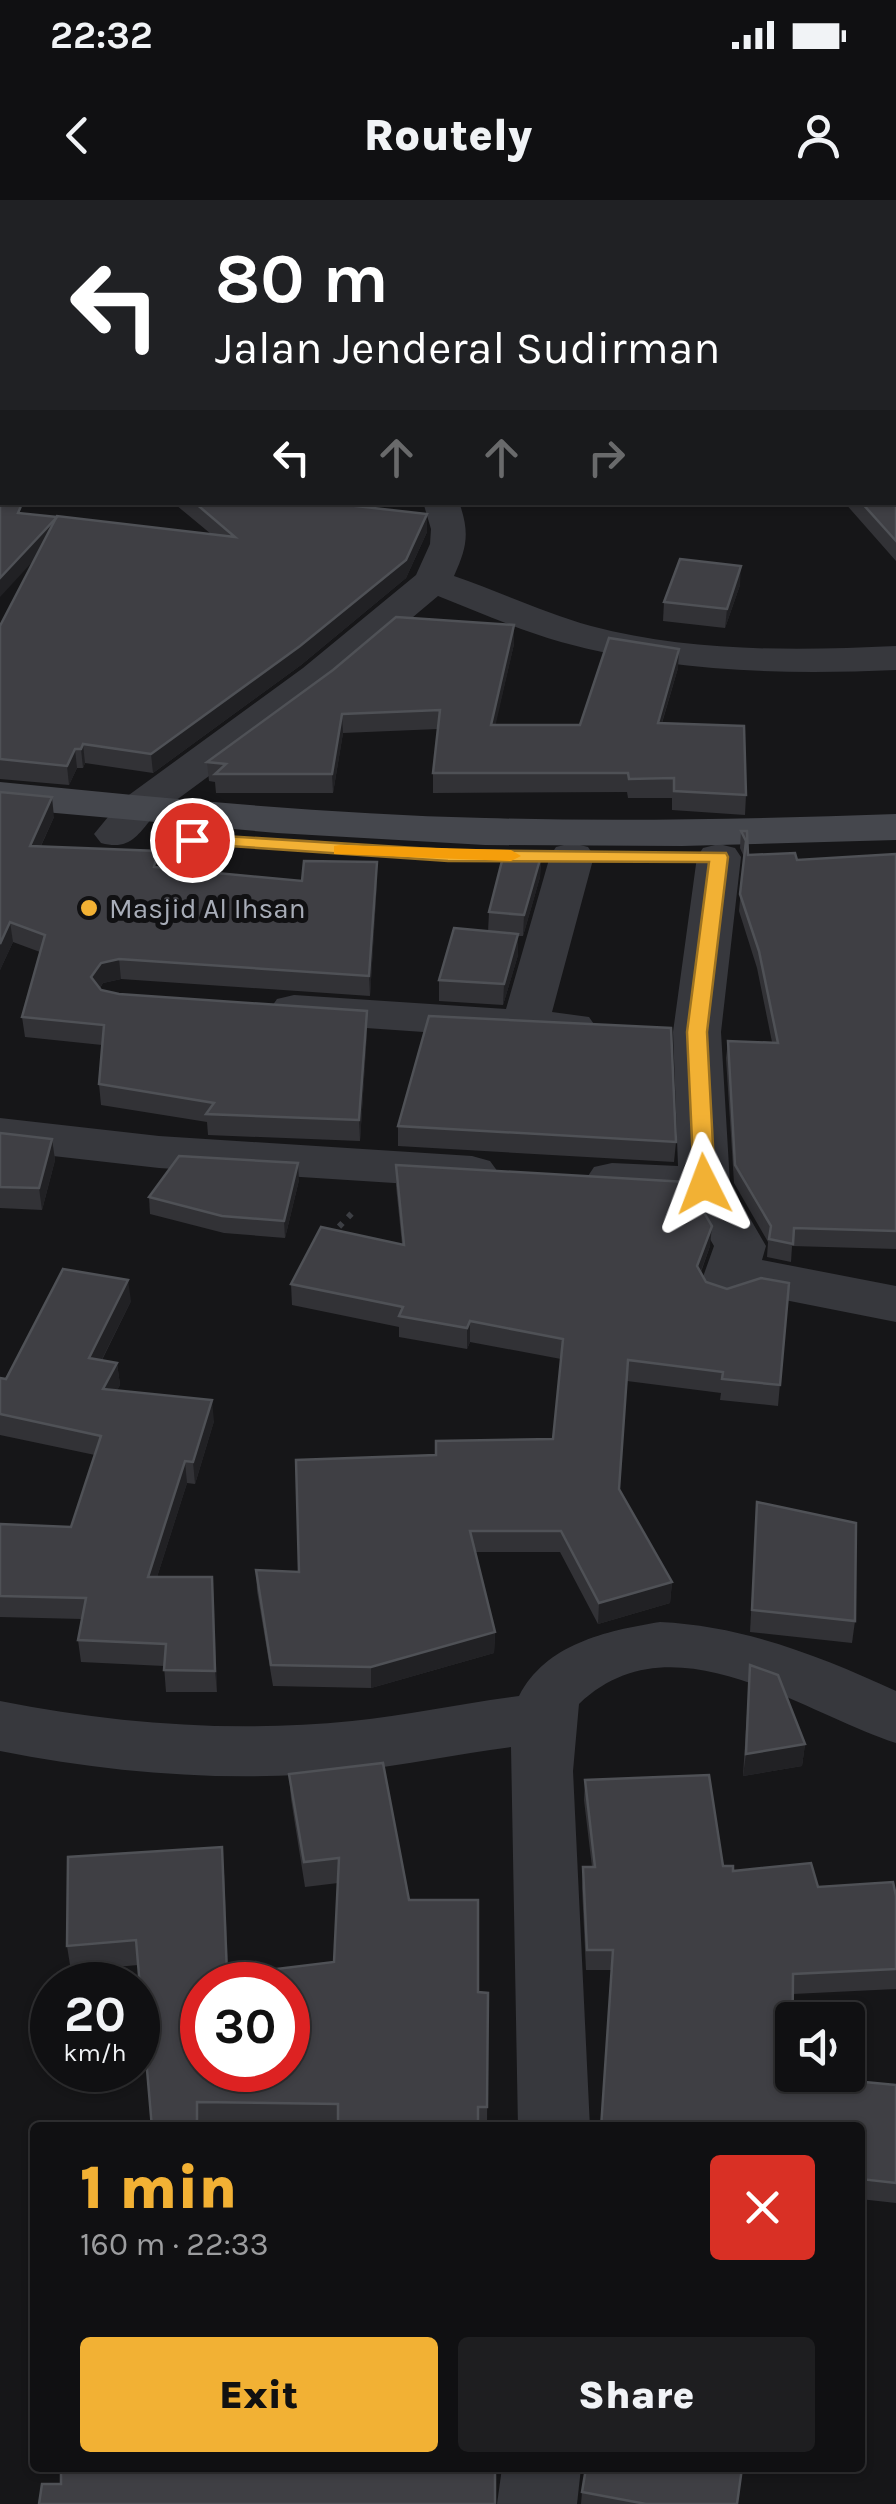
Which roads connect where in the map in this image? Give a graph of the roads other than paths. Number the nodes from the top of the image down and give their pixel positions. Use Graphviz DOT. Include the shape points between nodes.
graph roads {
  1 [pos="442,505"];
  2 [pos="433,581"];
  3 [pos="896,658"];
  4 [pos="0,795"];
  5 [pos="126,821"];
  6 [pos="0,824"];
  7 [pos="896,827"];
  8 [pos="430,842"];
  9 [pos="896,850"];
  10 [pos="572,856"];
  11 [pos="719,857"];
  12 [pos="256,1006"];
  13 [pos="525,1024"];
  14 [pos="659,1030"];
  15 [pos="0,1134"];
  16 [pos="512,1174"];
  17 [pos="570,1177"];
  18 [pos="704,1184"];
  19 [pos="896,1304"];
  20 [pos="896,1718"];
  21 [pos="545,1719"];
  22 [pos="0,1726"];
  23 [pos="554,2122"];
  24 [pos="541,2472"];
  25 [pos="537,2504"];
  1 -- 2 [label="street" via="449,544"];
  2 -- 3 [label="street" via="600,640 781,660"];
  2 -- 5 [label="street"];
  4 -- 5 [label="main road"];
  5 -- 6 [label="main road"];
  5 -- 8 [label="main road"];
  7 -- 8 [label="main road"];
  8 -- 10 [label="main road"];
  9 -- 11 [label="main road"];
  10 -- 11 [label="main road"];
  10 -- 13 [label="street"];
  11 -- 14 [label="street"];
  12 -- 13 [label="street"];
  13 -- 14 [label="street"];
  14 -- 18 [label="street"];
  15 -- 16 [label="street" via="160,1152"];
  17 -- 18 [label="street"];
  18 -- 19 [label="street" via="740,1246 726,1288 754,1276"];
  20 -- 21 [label="street" via="744,1656 652,1644 622,1649 556,1684"];
  21 -- 22 [label="street" via="397,1741 264,1750 192,1750"];
  21 -- 23 [label="street" via="541,1771"];
  24 -- 25 [label="street"];
}
